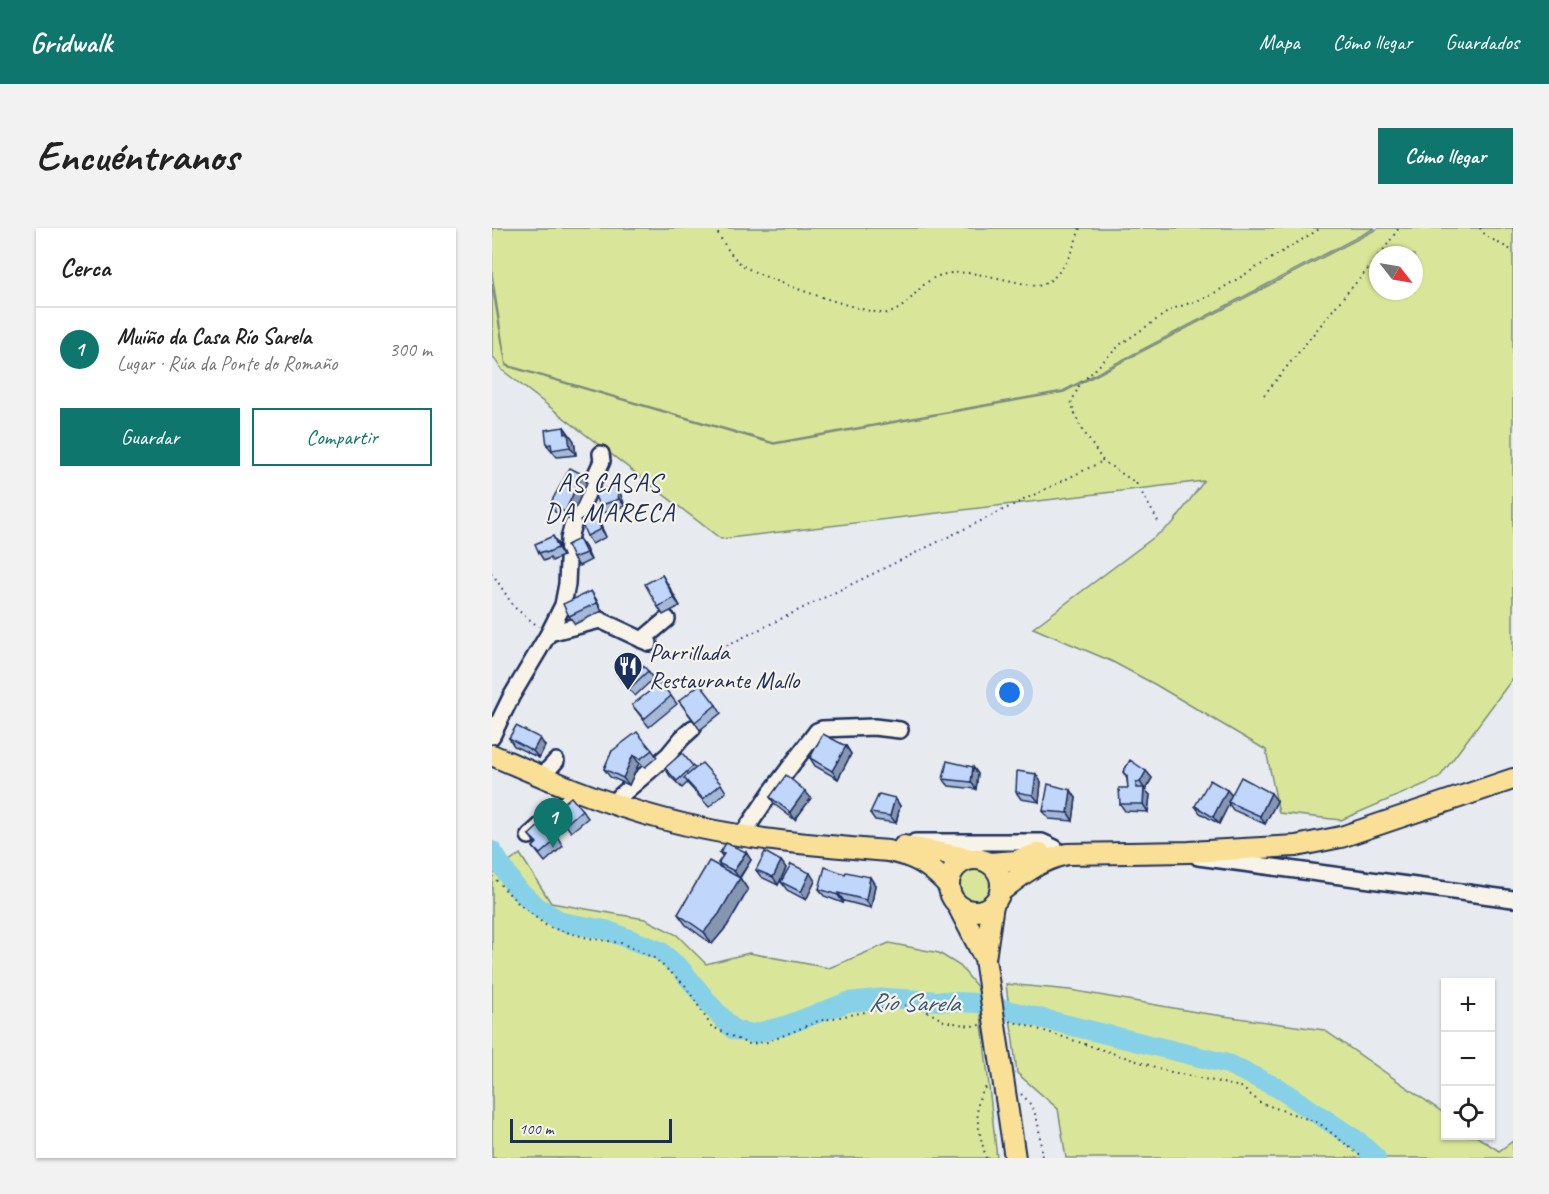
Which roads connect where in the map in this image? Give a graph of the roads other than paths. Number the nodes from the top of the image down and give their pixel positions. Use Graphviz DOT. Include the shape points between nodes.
graph roads {
  1 [pos="600,454"];
  2 [pos="667,620"];
  3 [pos="549,633"];
  4 [pos="693,728"];
  5 [pos="900,730"];
  6 [pos="492,736"];
  7 [pos="492,748"];
  8 [pos="500,759"];
  9 [pos="556,761"];
  10 [pos="542,776"];
  11 [pos="1513,779"];
  12 [pos="578,790"];
  13 [pos="612,803"];
  14 [pos="1350,833"];
  15 [pos="742,835"];
  16 [pos="529,836"];
  17 [pos="922,842"];
  18 [pos="1145,843"];
  19 [pos="889,844"];
  20 [pos="838,845"];
  21 [pos="1055,848"];
  22 [pos="940,852"];
  23 [pos="1223,855"];
  24 [pos="980,861"];
  25 [pos="949,886"];
  26 [pos="997,898"];
  27 [pos="1513,900"];
  28 [pos="958,906"];
  29 [pos="985,959"];
  30 [pos="1015,1158"];
  1 -- 3 [label="street" via="602,461 572,527 563,605"];
  2 -- 3 [label="street" via="646,642 600,620"];
  3 -- 6 [label="street"];
  4 -- 13 [label="street" via="669,755"];
  5 -- 15 [label="street" via="874,727 817,731"];
  7 -- 8 [label="street"];
  8 -- 10 [label="main road"];
  9 -- 10 [label="street"];
  10 -- 12 [label="main road"];
  11 -- 14 [label="main road"];
  12 -- 13 [label="main road"];
  12 -- 16 [label="street"];
  13 -- 15 [label="main road" via="663,819"];
  14 -- 18 [label="main road"];
  14 -- 23 [label="main road" via="1329,841"];
  15 -- 20 [label="main road"];
  17 -- 19 [label="street"];
  17 -- 21 [label="street" via="1041,843"];
  17 -- 22 [label="street"];
  18 -- 21 [label="main road"];
  18 -- 23 [label="street" via="1210,847"];
  19 -- 20 [label="main road"];
  19 -- 22 [label="main road"];
  20 -- 25 [label="main road" via="911,856"];
  21 -- 24 [label="main road" via="1026,859"];
  22 -- 24 [label="main road"];
  23 -- 26 [label="main road" via="1061,855 1034,866"];
  23 -- 27 [label="street"];
  24 -- 25 [label="main road" via="963,861 951,874"];
  24 -- 26 [label="main road" via="998,874"];
  25 -- 28 [label="main road" via="952,900"];
  26 -- 28 [label="main road" via="974,912"];
  26 -- 29 [label="main road"];
  28 -- 29 [label="main road"];
  29 -- 30 [label="main road, bridge"];
}
